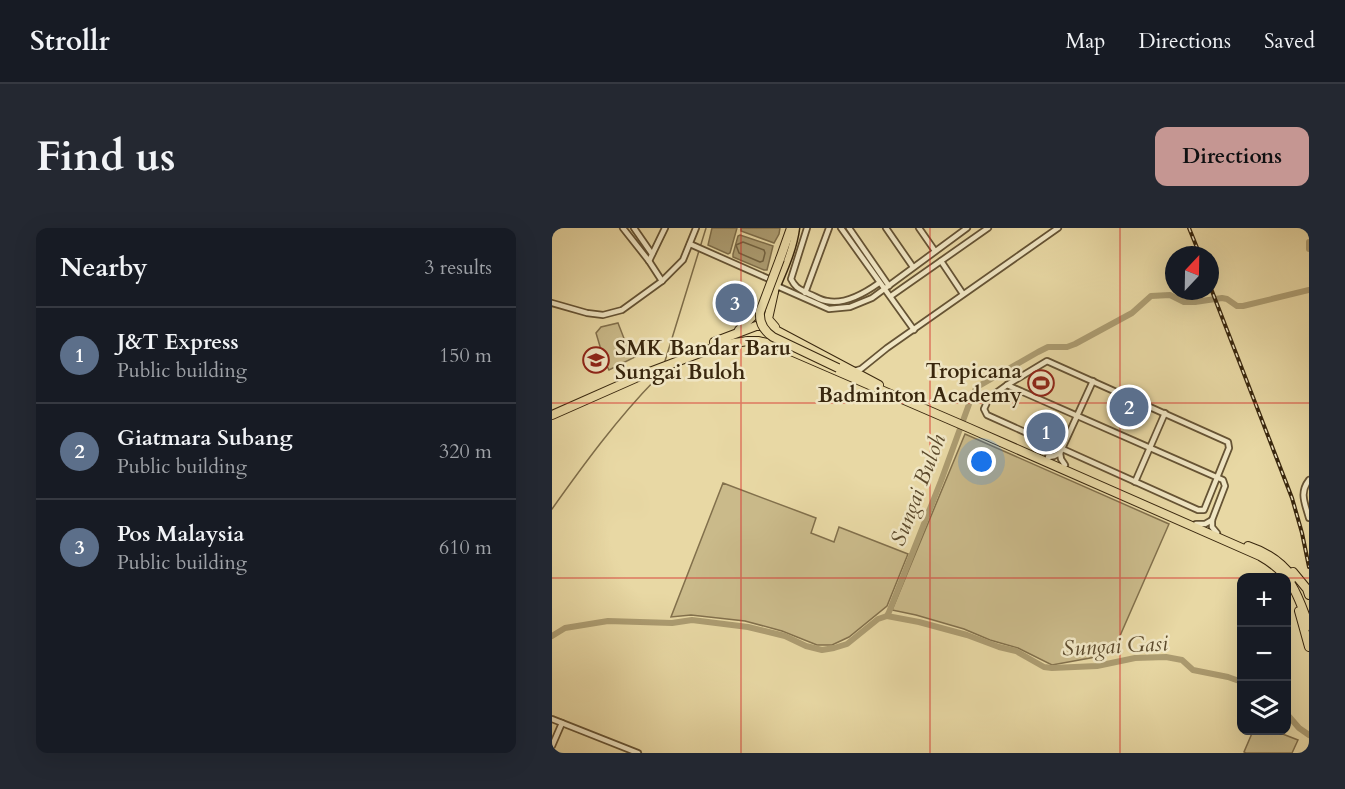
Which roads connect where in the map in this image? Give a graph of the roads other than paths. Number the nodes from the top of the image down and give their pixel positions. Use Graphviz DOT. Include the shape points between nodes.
graph roads {
  1 [pos="623,228"];
  2 [pos="634,228"];
  3 [pos="665,228"];
  4 [pos="696,228"];
  5 [pos="789,228"];
  6 [pos="796,228"];
  7 [pos="807,228"];
  8 [pos="829,228"];
  9 [pos="841,228"];
  10 [pos="849,228"];
  11 [pos="886,228"];
  12 [pos="919,228"];
  13 [pos="952,228"];
  14 [pos="967,228"];
  15 [pos="988,228"];
  16 [pos="1058,228"];
  17 [pos="957,235"];
  18 [pos="693,245"];
  19 [pos="935,251"];
  20 [pos="652,254"];
  21 [pos="649,261"];
  22 [pos="941,261"];
  23 [pos="913,267"];
  24 [pos="769,279"];
  25 [pos="662,280"];
  26 [pos="879,283"];
  27 [pos="889,286"];
  28 [pos="775,289"];
  29 [pos="884,289"];
  30 [pos="805,292"];
  31 [pos="963,294"];
  32 [pos="891,296"];
  33 [pos="803,298"];
  34 [pos="552,303"];
  35 [pos="755,314"];
  36 [pos="765,314"];
  37 [pos="764,326"];
  38 [pos="914,330"];
  39 [pos="780,331"];
  40 [pos="733,335"];
  41 [pos="721,345"];
  42 [pos="777,345"];
  43 [pos="675,362"];
  44 [pos="867,363"];
  45 [pos="853,371"];
  46 [pos="1093,381"];
  47 [pos="870,383"];
  48 [pos="1007,385"];
  49 [pos="1165,413"];
  50 [pos="552,415"];
  51 [pos="1077,416"];
  52 [pos="970,426"];
  53 [pos="1150,448"];
  54 [pos="1061,451"];
  55 [pos="1048,457"];
  56 [pos="1065,465"];
  57 [pos="1217,477"];
  58 [pos="1309,480"];
  59 [pos="1135,482"];
  60 [pos="1309,518"];
  61 [pos="1212,520"];
  62 [pos="1196,524"];
  63 [pos="1216,533"];
  64 [pos="1266,553"];
  65 [pos="1281,573"];
  66 [pos="1291,585"];
  67 [pos="1291,588"];
  68 [pos="1309,596"];
  69 [pos="1309,612"];
  70 [pos="1309,626"];
  71 [pos="1309,647"];
  72 [pos="552,719"];
  73 [pos="562,723"];
  74 [pos="552,746"];
  75 [pos="638,753"];
  1 -- 21 [label="street"];
  2 -- 20 [label="street"];
  3 -- 20 [label="street"];
  4 -- 18 [label="street"];
  5 -- 24 [label="main road"];
  5 -- 47 [label="highway, bridge" via="760,312 763,327 773,337"];
  6 -- 28 [label="main road"];
  7 -- 30 [label="street" via="791,279 795,287"];
  8 -- 30 [label="street"];
  9 -- 26 [label="street"];
  10 -- 27 [label="street"];
  11 -- 23 [label="street"];
  12 -- 19 [label="street"];
  13 -- 17 [label="street"];
  14 -- 17 [label="street"];
  15 -- 22 [label="street"];
  16 -- 31 [label="street"];
  17 -- 19 [label="street"];
  18 -- 24 [label="street"];
  18 -- 25 [label="street"];
  19 -- 23 [label="street"];
  20 -- 21 [label="street"];
  21 -- 25 [label="street"];
  22 -- 31 [label="street"];
  22 -- 32 [label="street"];
  23 -- 27 [label="street"];
  24 -- 35 [label="main road"];
  25 -- 34 [label="street" via="629,306 607,315"];
  26 -- 29 [label="street"];
  26 -- 30 [label="street" via="867,292 838,302"];
  27 -- 29 [label="street"];
  28 -- 33 [label="street"];
  28 -- 36 [label="main road"];
  28 -- 39 [label="highway" via="768,319"];
  29 -- 32 [label="street"];
  29 -- 33 [label="street" via="872,298 836,309"];
  30 -- 33 [label="street"];
  31 -- 38 [label="street"];
  32 -- 38 [label="street"];
  35 -- 36 [label="main road" via="759,320"];
  35 -- 40 [label="highway"];
  36 -- 37 [label="highway"];
  37 -- 39 [label="highway"];
  37 -- 40 [label="highway"];
  37 -- 41 [label="highway"];
  37 -- 42 [label="highway" via="762,334"];
  38 -- 44 [label="street"];
  39 -- 45 [label="highway"];
  40 -- 43 [label="highway"];
  41 -- 42 [label="highway" via="758,341"];
  41 -- 43 [label="highway"];
  42 -- 47 [label="highway"];
  43 -- 50 [label="highway"];
  44 -- 45 [label="street"];
  44 -- 47 [label="street" via="865,371"];
  45 -- 47 [label="highway"];
  46 -- 48 [label="street" via="1047,360"];
  46 -- 49 [label="street"];
  46 -- 51 [label="street"];
  47 -- 52 [label="highway"];
  48 -- 51 [label="street"];
  48 -- 54 [label="street" via="989,398 984,409 987,415"];
  49 -- 53 [label="street"];
  49 -- 57 [label="street" via="1229,444"];
  51 -- 53 [label="street"];
  51 -- 54 [label="street"];
  52 -- 55 [label="highway"];
  52 -- 65 [label="highway" via="1260,556"];
  53 -- 57 [label="street"];
  53 -- 59 [label="street"];
  54 -- 55 [label="street"];
  54 -- 56 [label="street"];
  54 -- 59 [label="street"];
  55 -- 56 [label="highway"];
  56 -- 62 [label="highway"];
  57 -- 59 [label="street" via="1202,511"];
  57 -- 61 [label="street" via="1225,486"];
  58 -- 60 [label="street" via="1303,491"];
  61 -- 62 [label="street"];
  61 -- 63 [label="street"];
  62 -- 63 [label="highway"];
  63 -- 64 [label="highway"];
  64 -- 68 [label="highway" via="1290,568"];
  64 -- 69 [label="highway" via="1292,576"];
  66 -- 70 [label="highway"];
  67 -- 71 [label="highway"];
  72 -- 73 [label="street"];
  73 -- 74 [label="street"];
  73 -- 75 [label="street"];
}
